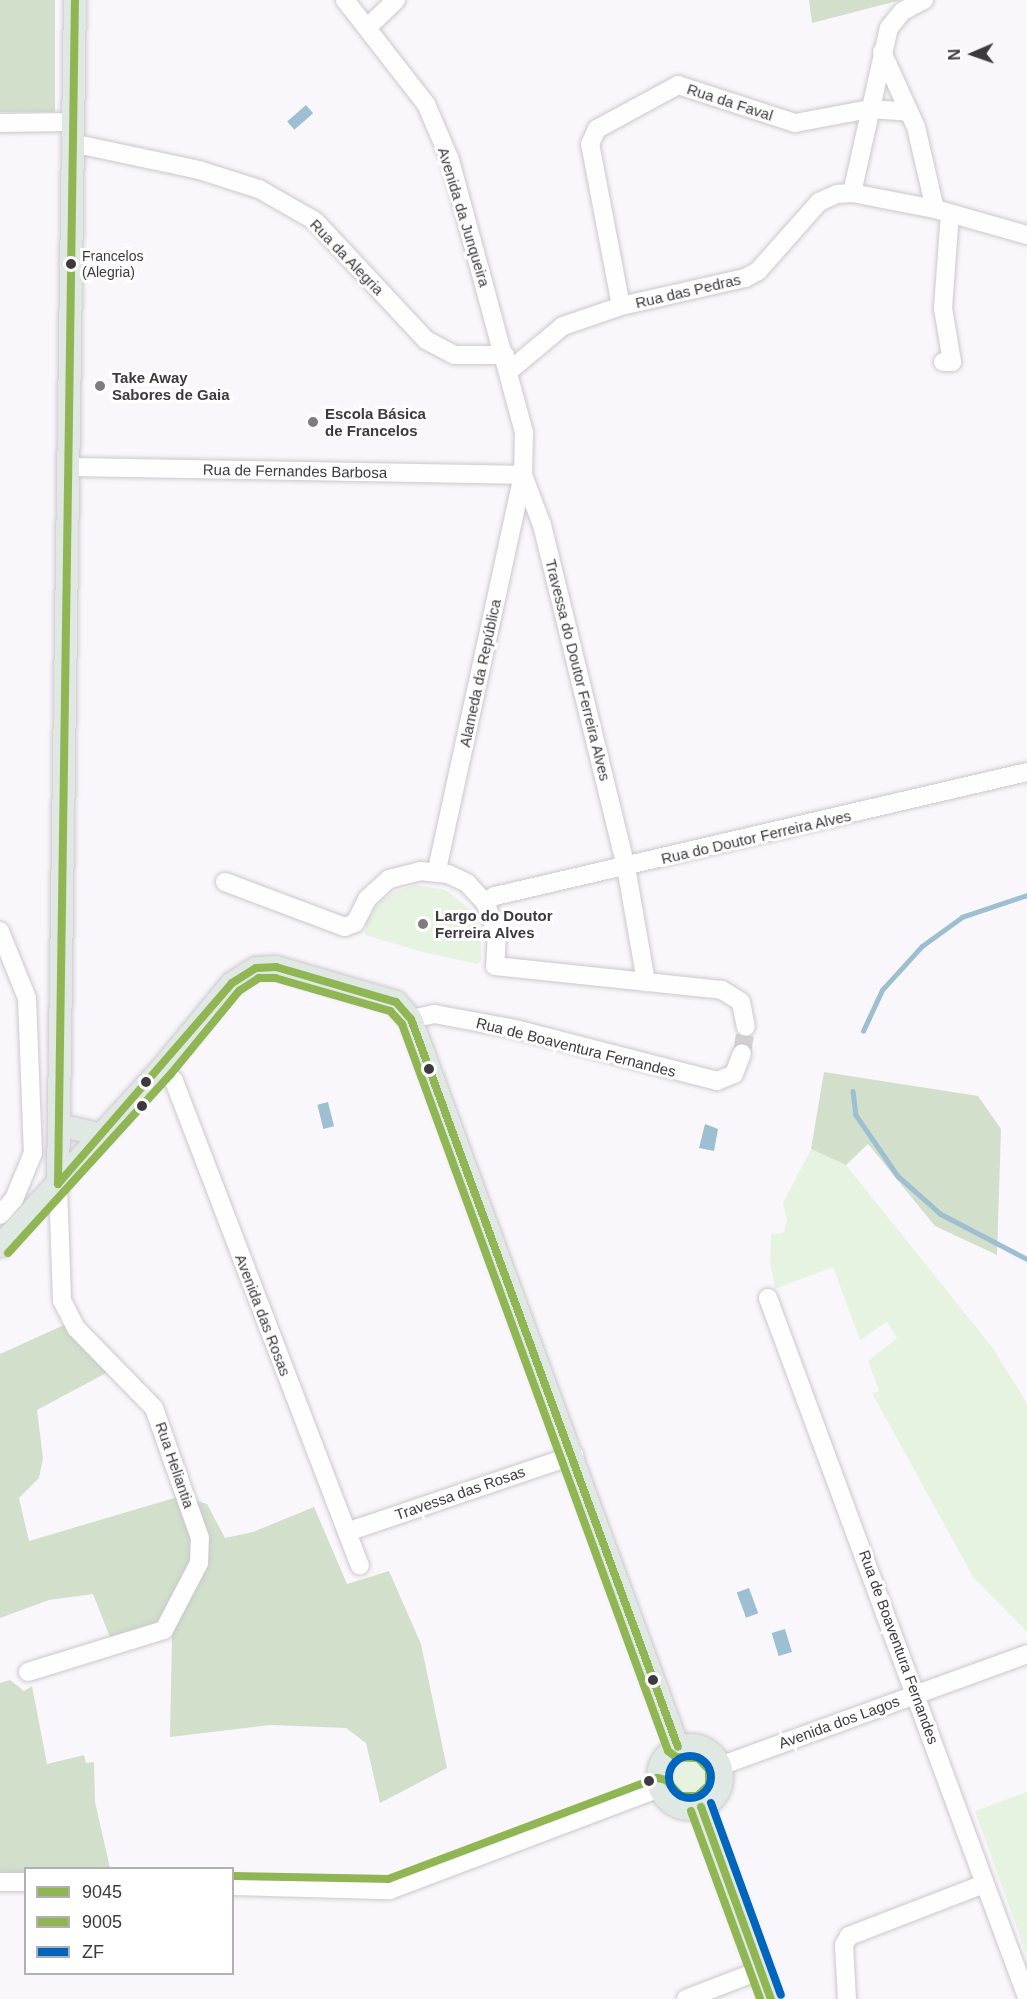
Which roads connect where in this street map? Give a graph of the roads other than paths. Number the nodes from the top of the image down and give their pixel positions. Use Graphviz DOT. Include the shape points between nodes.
graph roads {
  1 [pos="75,0"];
  2 [pos="345,0"];
  3 [pos="396,0"];
  4 [pos="924,0"];
  5 [pos="368,27"];
  6 [pos="882,52"];
  7 [pos="870,109"];
  8 [pos="909,112"];
  9 [pos="0,123"];
  10 [pos="72,132"];
  11 [pos="852,193"];
  12 [pos="942,211"];
  13 [pos="1027,236"];
  14 [pos="621,306"];
  15 [pos="943,362"];
  16 [pos="507,363"];
  17 [pos="67,467"];
  18 [pos="523,475"];
  19 [pos="1027,772"];
  20 [pos="626,867"];
  21 [pos="437,871"];
  22 [pos="225,882"];
  23 [pos="485,902"];
  24 [pos="0,931"];
  25 [pos="646,982"];
  26 [pos="411,1019"];
  27 [pos="746,1027"];
  28 [pos="742,1053"];
  29 [pos="162,1068"];
  30 [pos="59,1125"];
  31 [pos="102,1135"];
  32 [pos="58,1184"];
  33 [pos="0,1215"];
  34 [pos="0,1246"];
  35 [pos="768,1298"];
  36 [pos="574,1455"];
  37 [pos="346,1532"];
  38 [pos="360,1566"];
  39 [pos="1027,1654"];
  40 [pos="28,1672"];
  41 [pos="917,1694"];
  42 [pos="678,1747"];
  43 [pos="720,1766"];
  44 [pos="660,1788"];
  45 [pos="701,1807"];
  46 [pos="0,1882"];
  47 [pos="24,1882"];
  48 [pos="984,1884"];
  49 [pos="234,1886"];
  50 [pos="761,1970"];
  51 [pos="1027,1997"];
  52 [pos="686,1999"];
  53 [pos="771,1999"];
  54 [pos="847,1999"];
  1 -- 10 [label="main road"];
  2 -- 5 [label="street, Avenida da Junqueira"];
  3 -- 5 [label="street"];
  4 -- 6 [label="street" via="903,11 889,28"];
  5 -- 16 [label="street, Avenida da Junqueira" via="426,104 450,160"];
  6 -- 7 [label="street"];
  6 -- 8 [label="street"];
  7 -- 8 [label="street, Rua da Faval"];
  7 -- 11 [label="street"];
  7 -- 14 [label="street, Rua da Faval" via="795,123 678,86 597,129 590,144"];
  8 -- 12 [label="street"];
  9 -- 10 [label="street, Rua da Alegria"];
  10 -- 16 [label="street, Rua da Alegria" via="259,189 315,220 426,340 454,355"];
  10 -- 17 [label="main road"];
  11 -- 12 [label="street, Rua das Pedras"];
  11 -- 14 [label="street, Rua das Pedras" via="819,202 758,271 745,278"];
  12 -- 13 [label="street, Rua das Pedras"];
  12 -- 15 [label="street" via="943,308 952,362"];
  14 -- 16 [label="street, Rua das Pedras" via="563,326"];
  16 -- 18 [label="street, Avenida da Junqueira" via="524,432"];
  17 -- 18 [label="street, Rua de Fernandes Barbosa"];
  17 -- 30 [label="main road"];
  18 -- 20 [label="street, Travessa do Doutor Ferreira Alves" via="542,525"];
  18 -- 21 [label="street, Alameda da República"];
  19 -- 20 [label="street, Rua do Doutor Ferreira Alves"];
  20 -- 23 [label="street, Rua do Doutor Ferreira Alves" via="495,896"];
  20 -- 25 [label="street"];
  21 -- 22 [label="street" via="389,879 367,899 355,923 345,927"];
  21 -- 23 [label="street" via="467,883"];
  23 -- 25 [label="street" via="497,933 495,966"];
  24 -- 33 [label="street" via="27,998 33,1153 14,1199"];
  25 -- 27 [label="street" via="735,994 744,1011"];
  26 -- 28 [label="street, Rua de Boaventura Fernandes" via="434,1014 515,1029 705,1079 726,1080 734,1074"];
  26 -- 29 [label="main road" via="396,1002 276,967 256,968 232,982"];
  26 -- 36 [label="main road"];
  29 -- 31 [label="main road"];
  29 -- 37 [label="street, Avenida das Rosas" via="174,1081"];
  30 -- 31 [label="main road"];
  30 -- 32 [label="main road"];
  31 -- 32 [label="main road"];
  32 -- 34 [label="main road"];
  32 -- 40 [label="street, Rua Heliantia" via="62,1300 76,1328 154,1408 200,1538 199,1563 164,1630"];
  35 -- 41 [label="street, Rua de Boaventura Fernandes"];
  36 -- 37 [label="street, Travessa das Rosas"];
  36 -- 42 [label="main road"];
  37 -- 38 [label="street, Avenida das Rosas"];
  39 -- 41 [label="street, Avenida dos Lagos"];
  41 -- 43 [label="street, Avenida dos Lagos"];
  41 -- 48 [label="street, Rua de Boaventura Fernandes"];
  42 -- 43 [label="main road" via="703,1748"];
  42 -- 44 [label="main road" via="660,1764"];
  43 -- 45 [label="main road" via="719,1790"];
  44 -- 45 [label="main road" via="676,1806"];
  44 -- 49 [label="street" via="390,1890"];
  45 -- 50 [label="main road"];
  46 -- 47 [label="street"];
  48 -- 51 [label="street, Rua de Boaventura Fernandes"];
  48 -- 54 [label="street" via="849,1936 844,1945"];
  50 -- 52 [label="street"];
  50 -- 53 [label="main road"];
}
